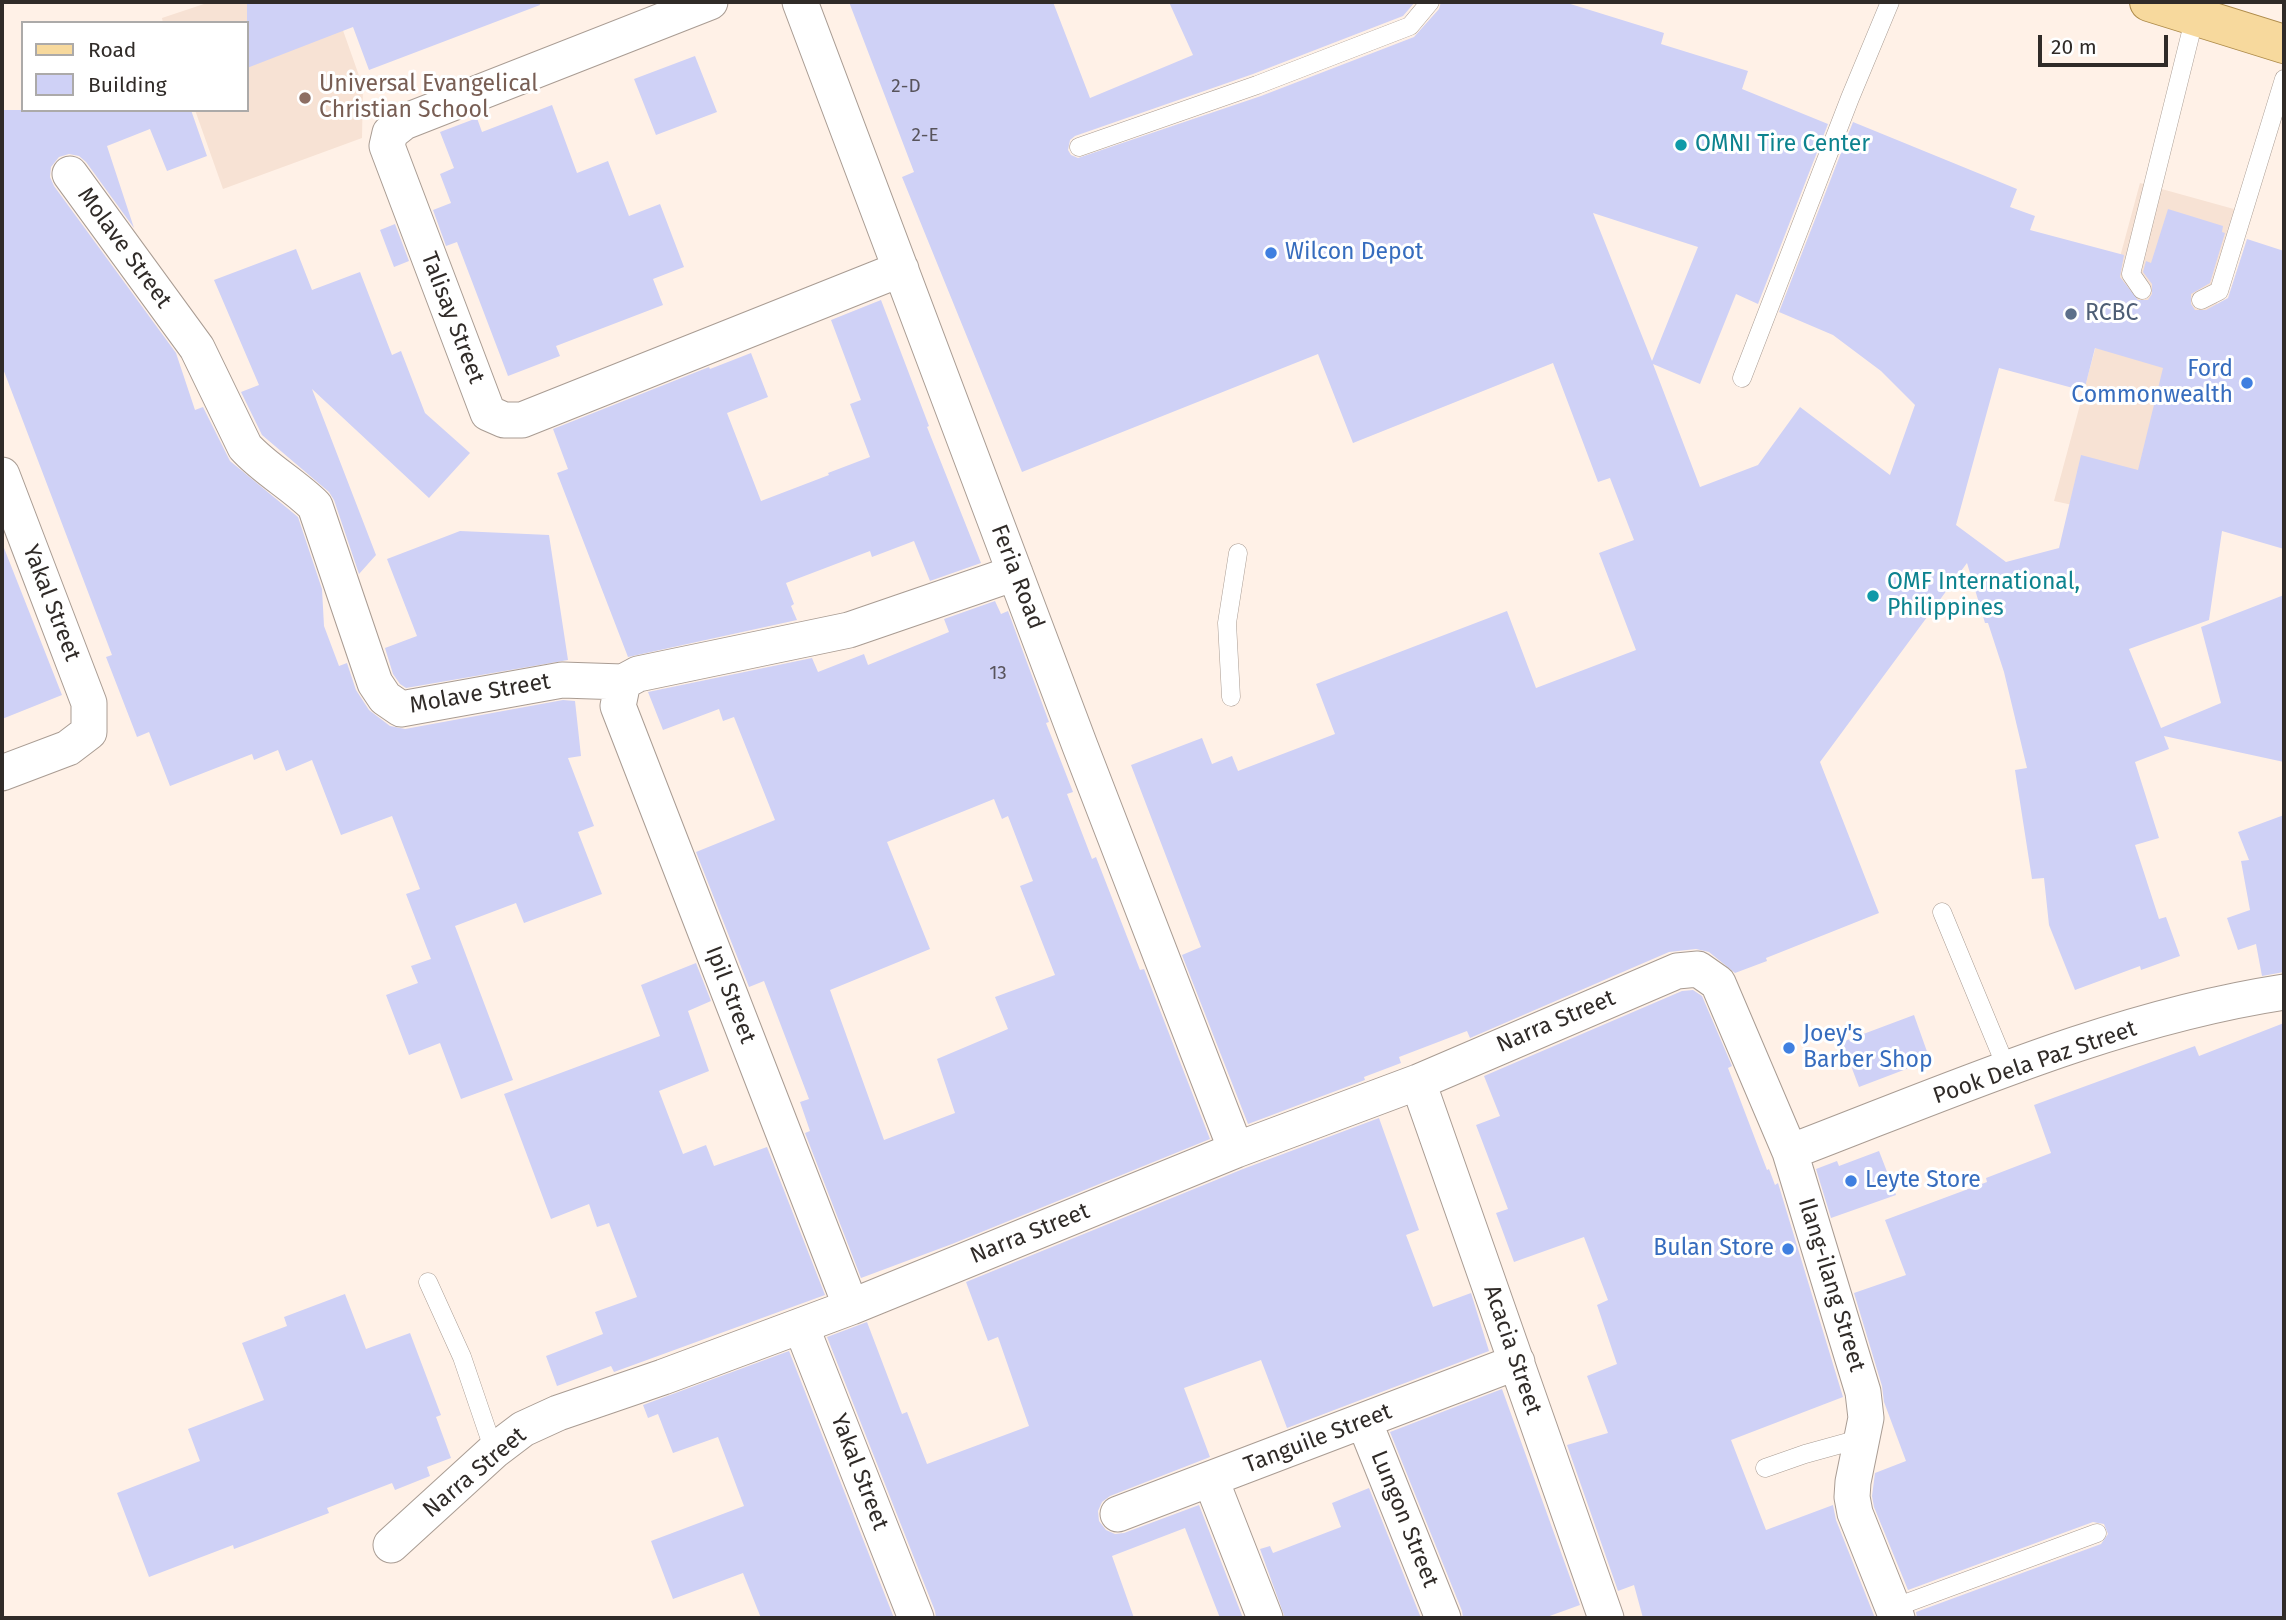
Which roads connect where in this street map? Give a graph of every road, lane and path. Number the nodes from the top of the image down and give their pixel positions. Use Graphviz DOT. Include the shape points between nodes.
graph roads {
  1 [pos="710,2"];
  2 [pos="800,2"];
  3 [pos="1430,2"];
  4 [pos="1890,2"];
  5 [pos="2149,2"];
  6 [pos="2195,16"];
  7 [pos="2284,44"];
  8 [pos="2284,79"];
  9 [pos="1079,147"];
  10 [pos="70,174"];
  11 [pos="901,269"];
  12 [pos="2142,290"];
  13 [pos="2201,300"];
  14 [pos="1742,378"];
  15 [pos="2,475"];
  16 [pos="1238,553"];
  17 [pos="1015,573"];
  18 [pos="623,682"];
  19 [pos="1231,697"];
  20 [pos="2,773"];
  21 [pos="1942,912"];
  22 [pos="1698,969"];
  23 [pos="2284,992"];
  24 [pos="2007,1069"];
  25 [pos="1418,1082"];
  26 [pos="1236,1150"];
  27 [pos="1790,1152"];
  28 [pos="428,1282"];
  29 [pos="851,1307"];
  30 [pos="802,1325"];
  31 [pos="1517,1362"];
  32 [pos="1364,1420"];
  33 [pos="1863,1438"];
  34 [pos="494,1451"];
  35 [pos="1765,1468"];
  36 [pos="1211,1480"];
  37 [pos="1118,1514"];
  38 [pos="2097,1533"];
  39 [pos="391,1545"];
  40 [pos="1895,1613"];
  41 [pos="916,1618"];
  42 [pos="1265,1618"];
  43 [pos="1443,1618"];
  44 [pos="1606,1618"];
  1 -- 11 [label="street, Talisay Street" via="404,122 390,133 387,146 488,413 504,420 522,420"];
  2 -- 11 [label="street, Feria Road"];
  3 -- 9 [label="lane" via="1410,26"];
  4 -- 14 [label="lane"];
  5 -- 6 [label="main road"];
  6 -- 7 [label="main road"];
  6 -- 12 [label="lane" via="2131,274"];
  8 -- 13 [label="lane" via="2219,291"];
  10 -- 18 [label="street, Molave Street" via="197,348 245,447 315,506 375,682 385,698 401,709 562,680"];
  11 -- 17 [label="street, Feria Road"];
  15 -- 20 [label="street, Yakal Street" via="89,703 89,732 68,748"];
  16 -- 19 [label="lane" via="1227,623"];
  17 -- 18 [label="street, Molave Street" via="849,630 638,674"];
  17 -- 26 [label="street, Feria Road"];
  18 -- 29 [label="street, Ipil Street" via="618,706"];
  21 -- 24 [label="lane"];
  22 -- 25 [label="street, Narra Street" via="1677,971"];
  22 -- 27 [label="street, Ilang-ilang Street" via="1718,984"];
  23 -- 24 [label="street, Pook Dela Paz Street" via="2224,1001"];
  24 -- 27 [label="street, Pook Dela Paz Street"];
  25 -- 26 [label="street, Narra Street"];
  25 -- 31 [label="street, Acacia Street"];
  26 -- 29 [label="street, Narra Street"];
  27 -- 33 [label="street, Ilang-ilang Street" via="1863,1392"];
  28 -- 34 [label="lane" via="462,1357"];
  29 -- 30 [label="street, Narra Street"];
  30 -- 34 [label="street, Narra Street" via="558,1413 523,1429"];
  30 -- 41 [label="street, Yakal Street"];
  31 -- 32 [label="street, Tanguile Street"];
  31 -- 44 [label="street, Acacia Street"];
  32 -- 36 [label="street, Tanguile Street"];
  32 -- 43 [label="street, Lungon Street"];
  33 -- 35 [label="lane"];
  33 -- 40 [label="street, Ilang-ilang Street" via="1852,1497"];
  34 -- 39 [label="street, Narra Street"];
  36 -- 37 [label="street, Tanguile Street"];
  36 -- 42 [label="street"];
  38 -- 40 [label="lane"];
}
